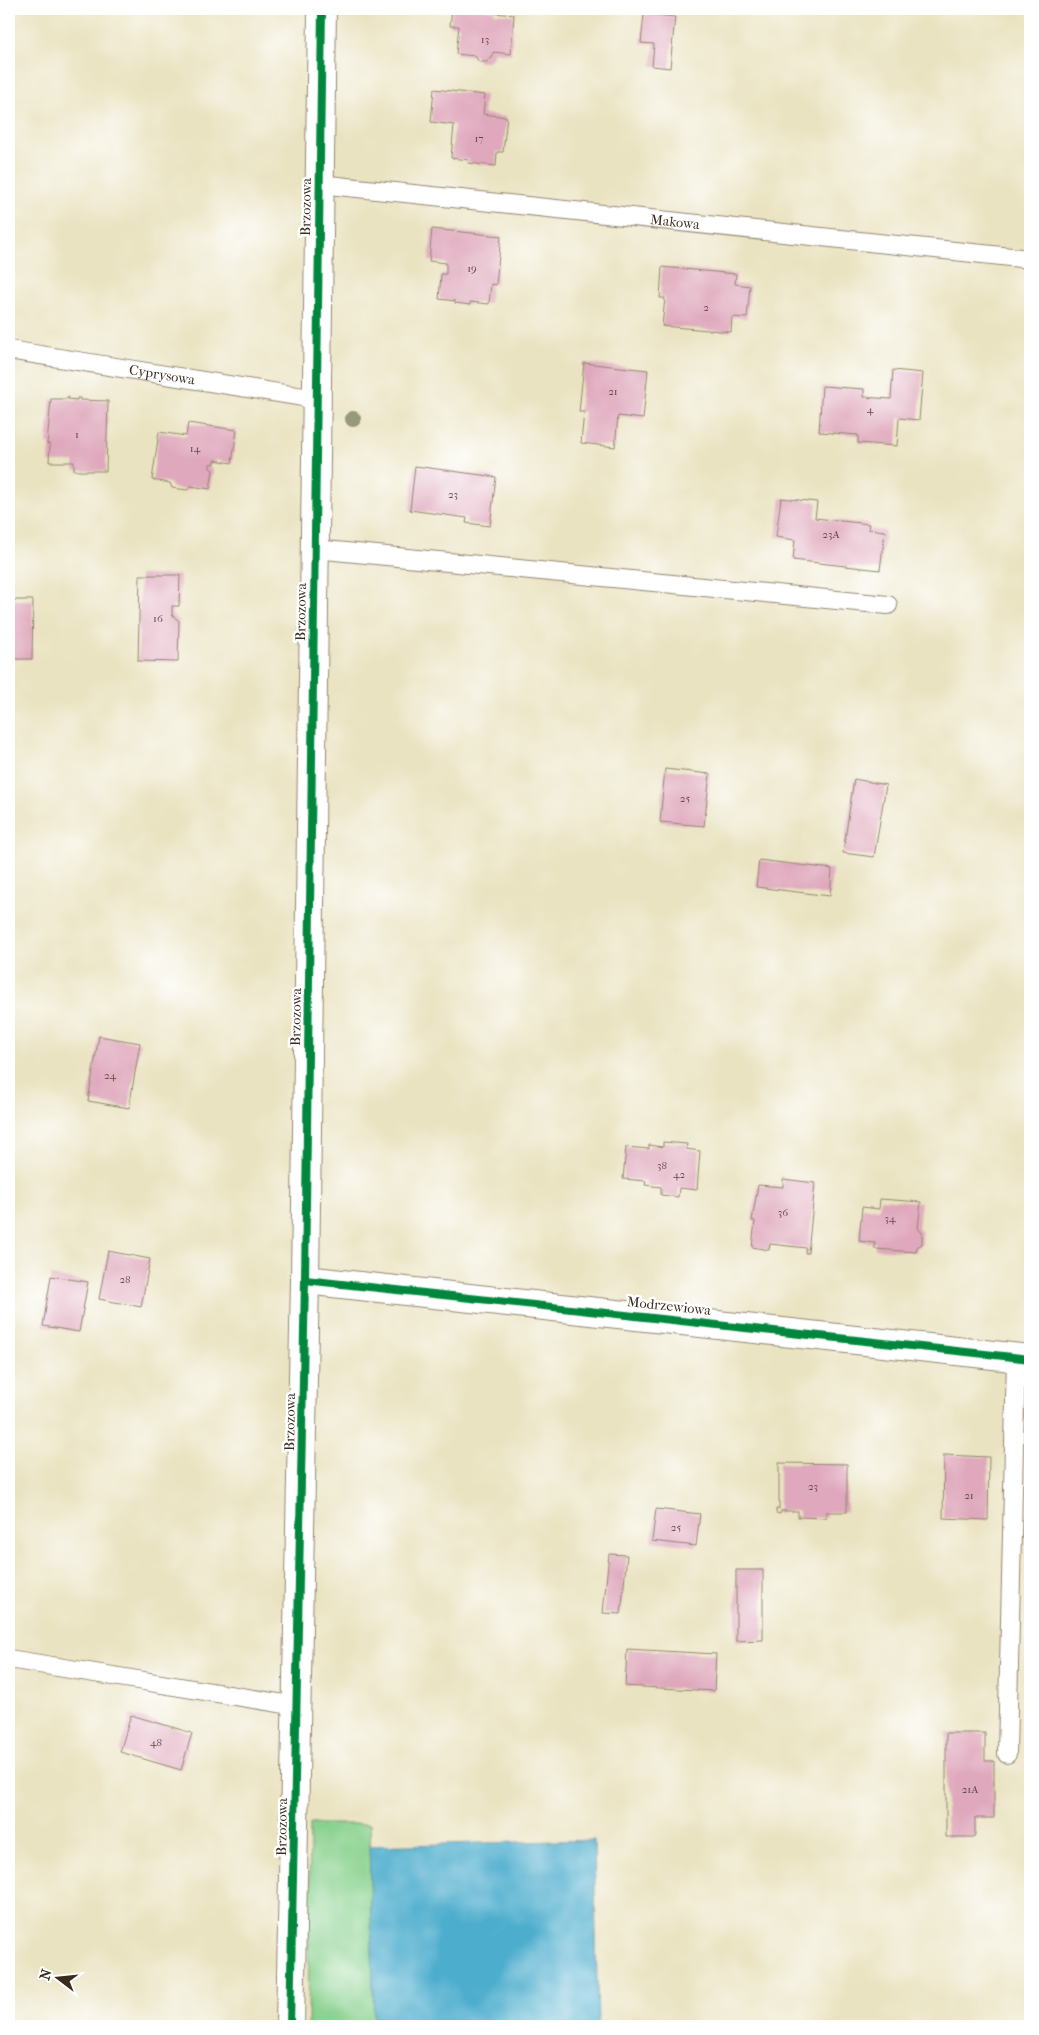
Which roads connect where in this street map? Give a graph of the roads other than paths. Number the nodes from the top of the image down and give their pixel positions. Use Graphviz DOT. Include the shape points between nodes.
graph roads {
  1 [pos="322,9"];
  2 [pos="319,184"];
  3 [pos="1030,259"];
  4 [pos="9,350"];
  5 [pos="316,399"];
  6 [pos="314,548"];
  7 [pos="888,605"];
  8 [pos="305,1280"];
  9 [pos="1023,1358"];
  10 [pos="9,1659"];
  11 [pos="297,1706"];
  12 [pos="1007,1754"];
  13 [pos="290,2026"];
  1 -- 2 [label="street, Brzozowa"];
  2 -- 3 [label="lane, Makowa"];
  2 -- 5 [label="street, Brzozowa"];
  4 -- 5 [label="lane, Cyprysowa"];
  5 -- 6 [label="street, Brzozowa"];
  6 -- 7 [label="lane"];
  6 -- 8 [label="street, Brzozowa"];
  8 -- 9 [label="street, Modrzewiowa"];
  8 -- 11 [label="street, Brzozowa"];
  9 -- 12 [label="lane"];
  10 -- 11 [label="lane"];
  11 -- 13 [label="street, Brzozowa"];
}
